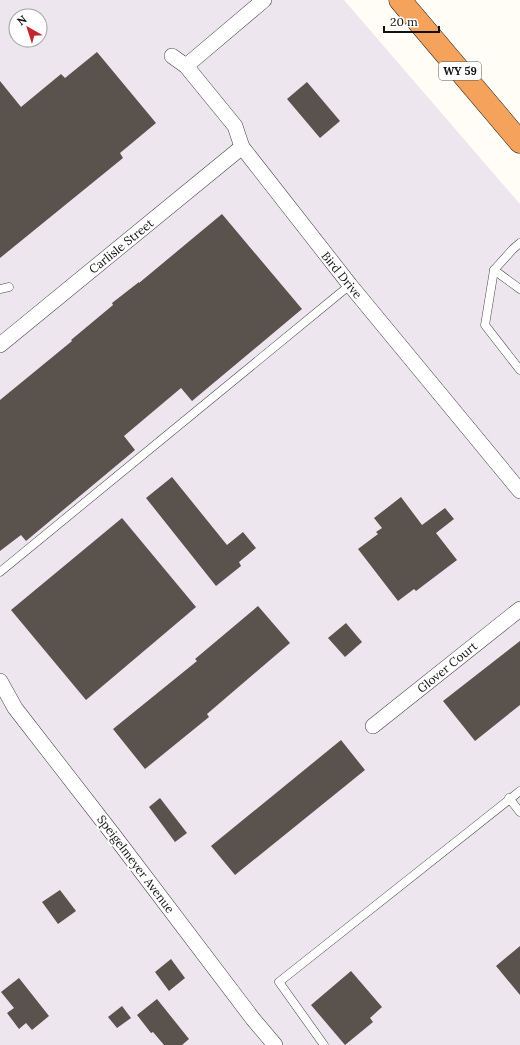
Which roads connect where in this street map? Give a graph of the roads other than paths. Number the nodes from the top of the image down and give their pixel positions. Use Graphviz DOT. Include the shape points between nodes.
graph roads {
  1 [pos="264,0"];
  2 [pos="400,0"];
  3 [pos="172,56"];
  4 [pos="186,66"];
  5 [pos="520,142"];
  6 [pos="242,148"];
  7 [pos="520,243"];
  8 [pos="494,270"];
  9 [pos="350,285"];
  10 [pos="9,287"];
  11 [pos="0,289"];
  12 [pos="520,289"];
  13 [pos="0,345"];
  14 [pos="520,370"];
  15 [pos="520,491"];
  16 [pos="0,572"];
  17 [pos="520,609"];
  18 [pos="0,680"];
  19 [pos="373,726"];
  20 [pos="520,791"];
  21 [pos="509,798"];
  22 [pos="520,812"];
  23 [pos="275,1045"];
  24 [pos="324,1045"];
  1 -- 4 [label="street"];
  2 -- 5 [label="highway, WY 59"];
  3 -- 4 [label="street, Bird Drive"];
  4 -- 6 [label="street, Bird Drive" via="235,126"];
  6 -- 9 [label="street, Bird Drive"];
  6 -- 13 [label="street, Carlisle Street"];
  7 -- 8 [label="lane"];
  8 -- 12 [label="lane"];
  8 -- 14 [label="lane" via="485,325"];
  9 -- 15 [label="street, Bird Drive"];
  9 -- 16 [label="lane"];
  10 -- 11 [label="lane"];
  17 -- 19 [label="street, Glover Court"];
  18 -- 23 [label="street, Speigelmeyer Avenue" via="15,708"];
  20 -- 21 [label="lane"];
  21 -- 22 [label="lane"];
  21 -- 24 [label="lane" via="279,982"];
}
